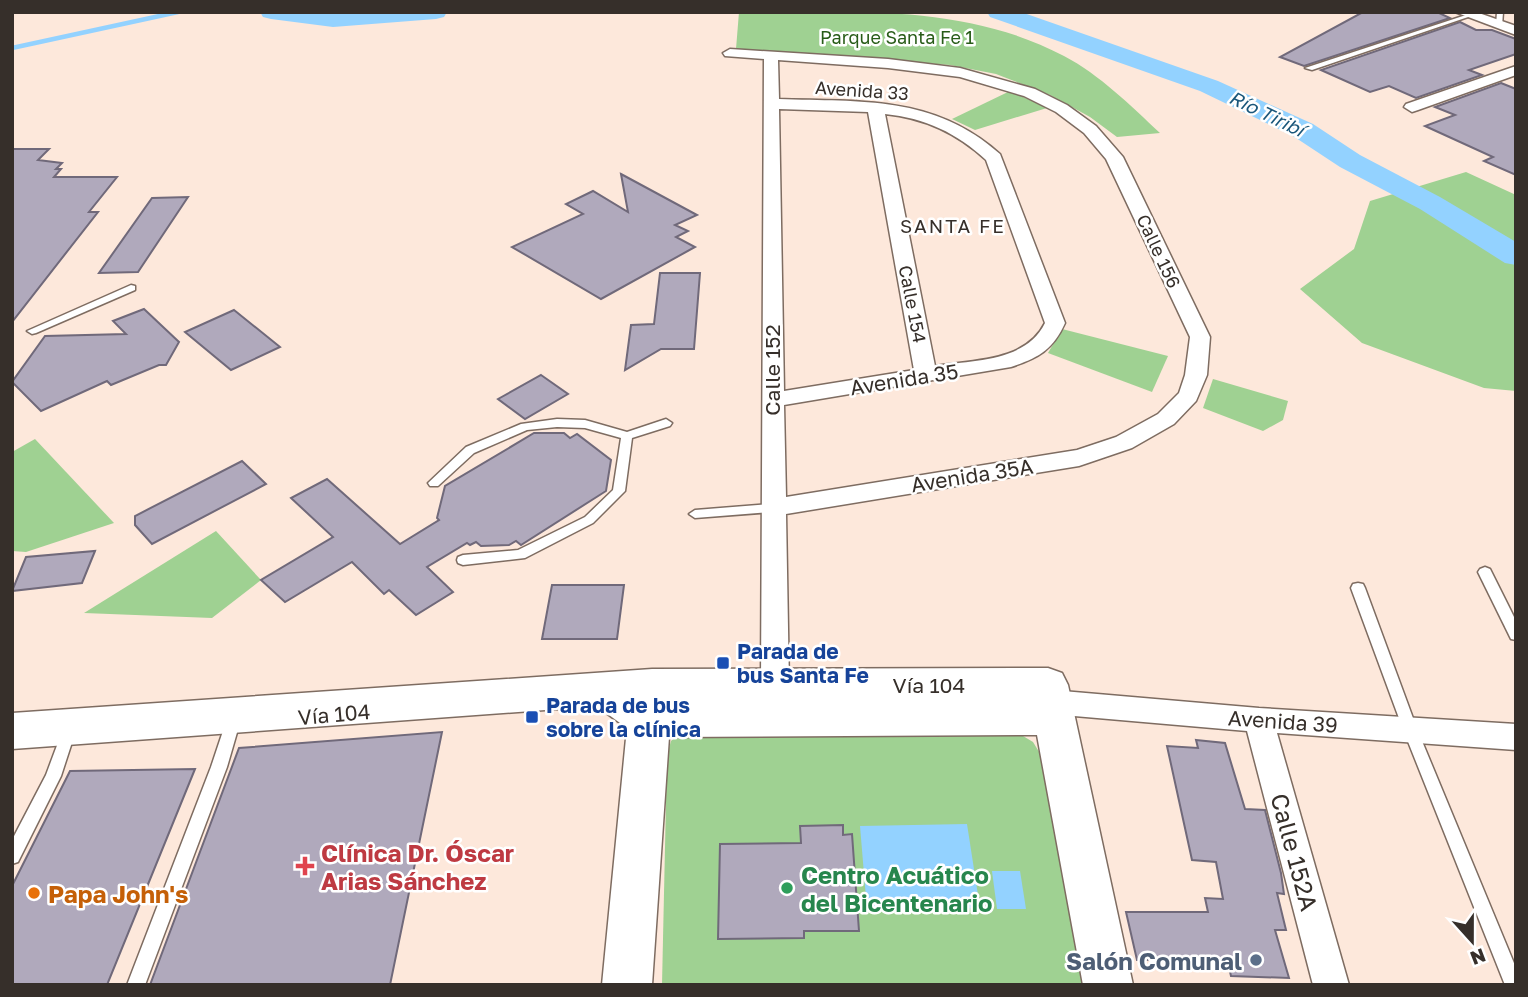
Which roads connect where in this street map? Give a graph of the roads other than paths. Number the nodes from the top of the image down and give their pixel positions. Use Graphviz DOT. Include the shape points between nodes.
graph roads {
  1 [pos="1467,14"];
  2 [pos="1500,19"];
  3 [pos="1516,31"];
  4 [pos="730,53"];
  5 [pos="771,55"];
  6 [pos="1308,68"];
  7 [pos="1516,70"];
  8 [pos="772,104"];
  9 [pos="1412,107"];
  10 [pos="876,110"];
  11 [pos="131,288"];
  12 [pos="32,331"];
  13 [pos="1035,352"];
  14 [pos="926,376"];
  15 [pos="772,400"];
  16 [pos="1164,420"];
  17 [pos="666,423"];
  18 [pos="627,436"];
  19 [pos="434,483"];
  20 [pos="772,508"];
  21 [pos="695,514"];
  22 [pos="463,560"];
  23 [pos="1485,572"];
  24 [pos="1358,588"];
  25 [pos="1516,635"];
  26 [pos="775,686"];
  27 [pos="650,700"];
  28 [pos="1053,710"];
  29 [pos="1259,720"];
  30 [pos="233,722"];
  31 [pos="1410,729"];
  32 [pos="12,731"];
  33 [pos="67,736"];
  34 [pos="1516,737"];
  35 [pos="12,741"];
  36 [pos="12,857"];
  37 [pos="136,985"];
  38 [pos="626,985"];
  39 [pos="1108,985"];
  40 [pos="1331,985"];
  41 [pos="1514,985"];
  1 -- 2 [label="street"];
  1 -- 6 [label="lane"];
  2 -- 3 [label="street"];
  4 -- 5 [label="street, Calle 156"];
  5 -- 8 [label="street, Calle 152"];
  5 -- 16 [label="street, Calle 156" via="960,72 1025,90 1079,119 1101,139 1114,156 1200,337 1199,365 1189,396"];
  7 -- 9 [label="street"];
  8 -- 10 [label="street, Avenida 33"];
  8 -- 15 [label="street, Calle 152"];
  10 -- 13 [label="street, Avenida 33" via="908,111 947,123 994,158 1055,323 1049,338"];
  10 -- 14 [label="street, Calle 154"];
  11 -- 12 [label="lane"];
  13 -- 14 [label="street, Avenida 35"];
  14 -- 15 [label="street, Avenida 35"];
  15 -- 20 [label="street, Calle 152"];
  16 -- 20 [label="street, Avenida 35A" via="1126,443 1079,458"];
  17 -- 18 [label="lane"];
  18 -- 19 [label="lane" via="586,424 525,427 470,450"];
  18 -- 22 [label="lane" via="619,491 589,520 520,555"];
  20 -- 21 [label="lane"];
  20 -- 26 [label="street, Calle 152"];
  23 -- 25 [label="lane"];
  24 -- 31 [label="lane"];
  26 -- 27 [label="main road, Vía 104"];
  26 -- 28 [label="main road, Vía 104" via="1048,685"];
  27 -- 28 [label="main road, Vía 104"];
  27 -- 30 [label="main road, Vía 104" via="607,693"];
  27 -- 32 [label="main road, Vía 104"];
  27 -- 38 [label="main road"];
  28 -- 29 [label="street, Avenida 39"];
  28 -- 39 [label="main road"];
  29 -- 31 [label="street, Avenida 39"];
  29 -- 40 [label="street, Calle 152A"];
  30 -- 33 [label="main road, Vía 104"];
  30 -- 37 [label="lane"];
  31 -- 34 [label="street, Avenida 39"];
  31 -- 41 [label="lane"];
  33 -- 35 [label="main road, Vía 104"];
  33 -- 36 [label="lane" via="53,776"];
}
